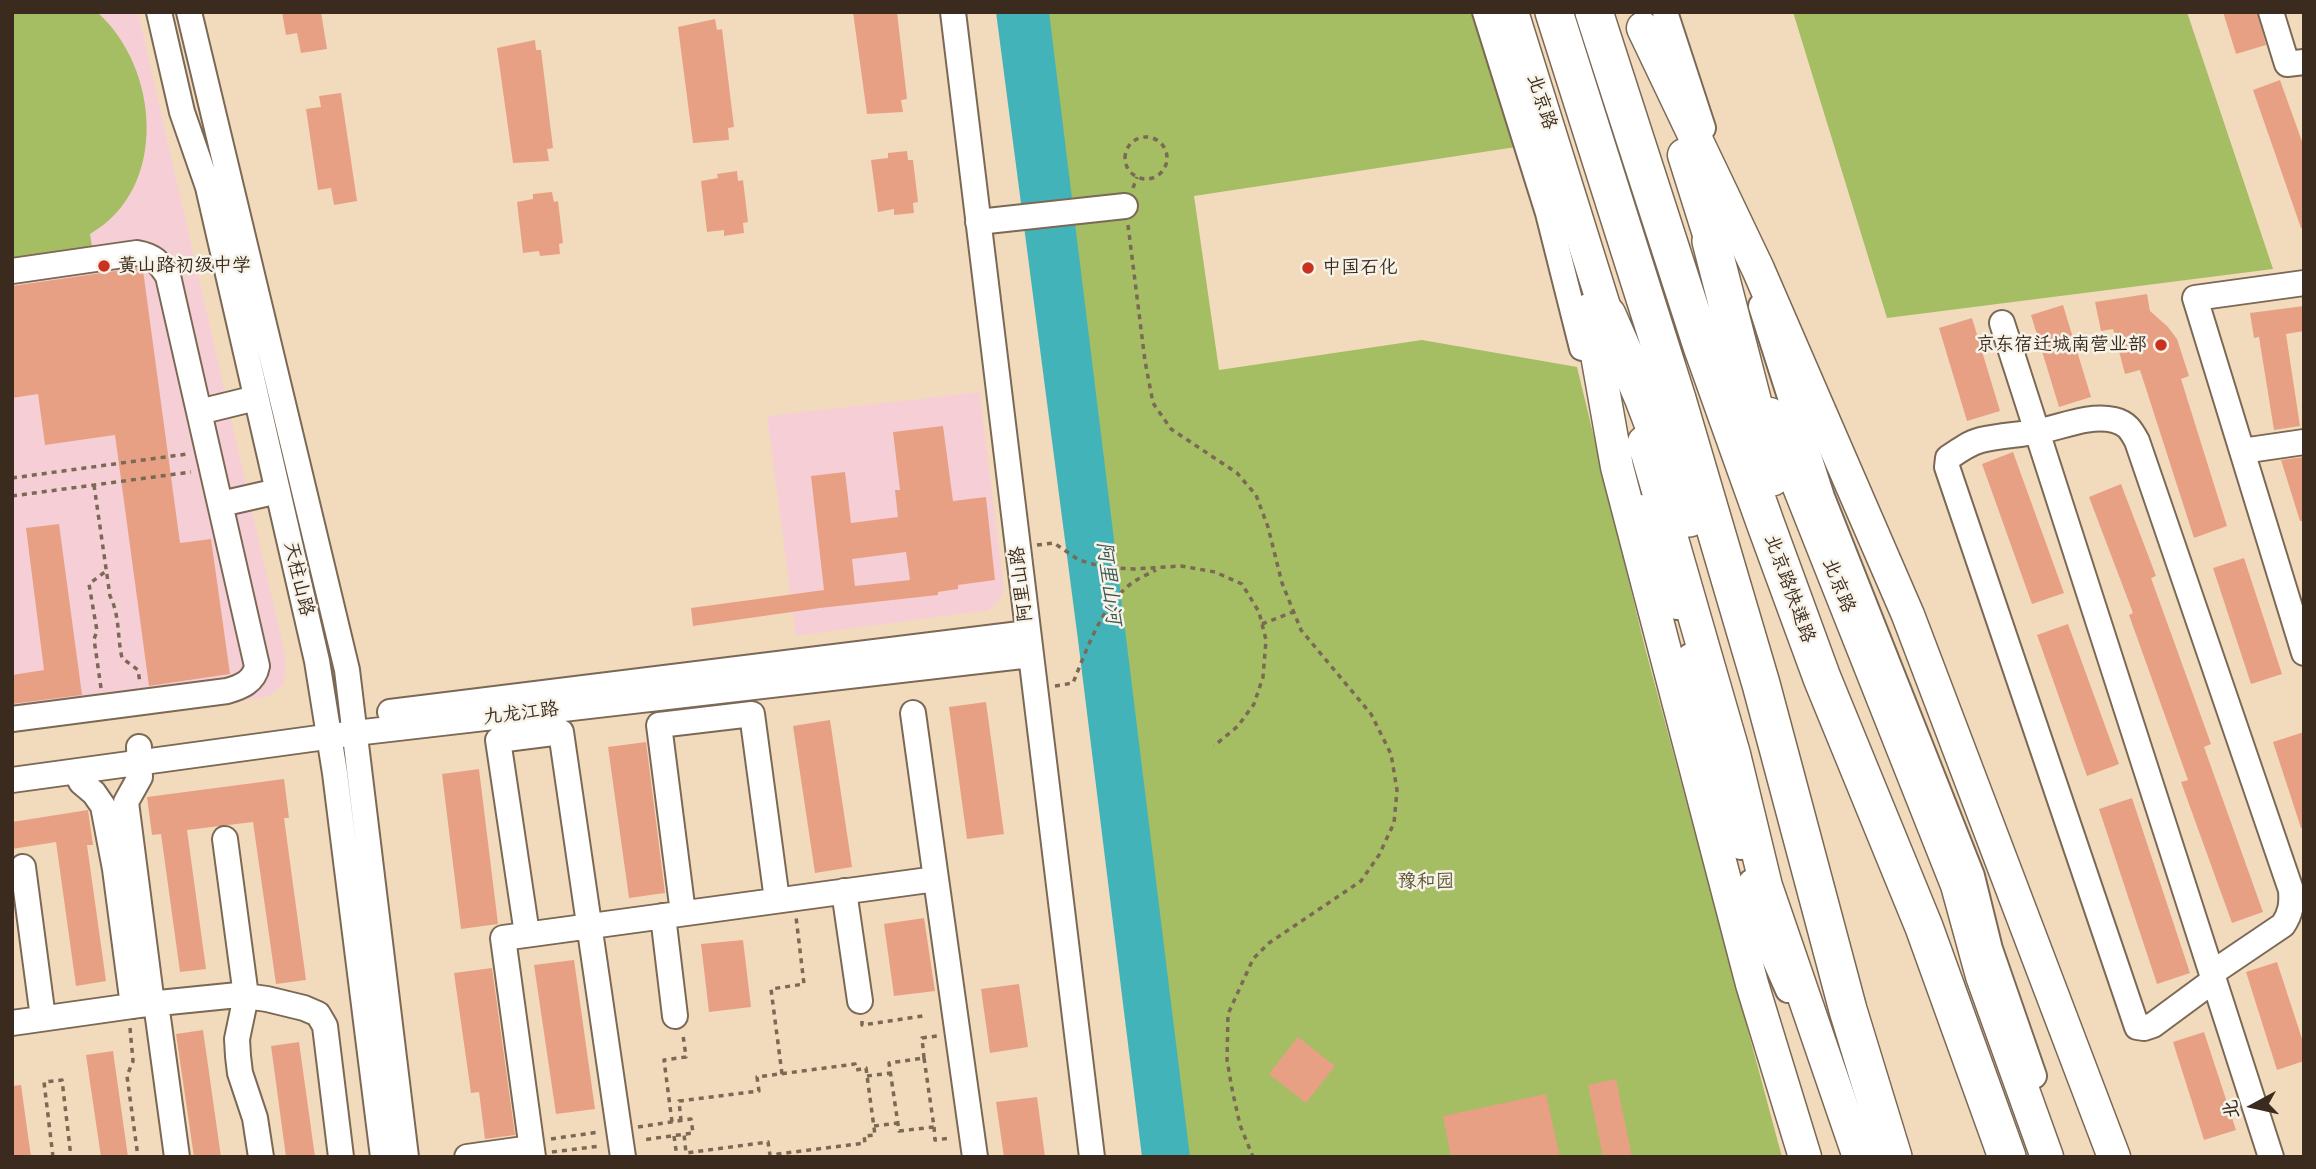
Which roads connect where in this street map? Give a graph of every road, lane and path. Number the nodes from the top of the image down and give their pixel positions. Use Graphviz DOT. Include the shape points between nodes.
graph roads {
  1 [pos="159,12"];
  2 [pos="189,12"];
  3 [pos="953,12"];
  4 [pos="1485,12"];
  5 [pos="1512,12"];
  6 [pos="1554,12"];
  7 [pos="1594,12"];
  8 [pos="2270,12"];
  9 [pos="1648,17"];
  10 [pos="2304,62"];
  11 [pos="1137,177"];
  12 [pos="1566,181"];
  13 [pos="1125,206"];
  14 [pos="978,222"];
  15 [pos="1721,229"];
  16 [pos="12,271"];
  17 [pos="2304,284"];
  18 [pos="1607,314"];
  19 [pos="2002,323"];
  20 [pos="256,398"];
  21 [pos="199,412"];
  22 [pos="2038,432"];
  23 [pos="1612,435"];
  24 [pos="2304,442"];
  25 [pos="2242,451"];
  26 [pos="210,460"];
  27 [pos="12,478"];
  28 [pos="94,485"];
  29 [pos="278,491"];
  30 [pos="12,496"];
  31 [pos="221,504"];
  32 [pos="1054,544"];
  33 [pos="1159,569"];
  34 [pos="106,571"];
  35 [pos="1294,612"];
  36 [pos="1262,624"];
  37 [pos="1030,644"];
  38 [pos="2304,653"];
  39 [pos="1073,683"];
  40 [pos="143,702"];
  41 [pos="104,707"];
  42 [pos="913,713"];
  43 [pos="12,719"];
  44 [pos="354,725"];
  45 [pos="328,729"];
  46 [pos="1214,746"];
  47 [pos="140,754"];
  48 [pos="12,764"];
  49 [pos="76,772"];
  50 [pos="12,780"];
  51 [pos="225,839"];
  52 [pos="23,867"];
  53 [pos="936,878"];
  54 [pos="844,891"];
  55 [pos="785,899"];
  56 [pos="673,915"];
  57 [pos="589,926"];
  58 [pos="527,934"];
  59 [pos="2213,976"];
  60 [pos="246,996"];
  61 [pos="860,1001"];
  62 [pos="1951,1001"];
  63 [pos="142,1005"];
  64 [pos="1848,1010"];
  65 [pos="676,1016"];
  66 [pos="923,1016"];
  67 [pos="43,1018"];
  68 [pos="12,1023"];
  69 [pos="958,1033"];
  70 [pos="2019,1054"];
  71 [pos="925,1058"];
  72 [pos="891,1073"];
  73 [pos="782,1074"];
  74 [pos="867,1076"];
  75 [pos="681,1121"];
  76 [pos="672,1122"];
  77 [pos="898,1123"];
  78 [pos="874,1126"];
  79 [pos="934,1126"];
  80 [pos="684,1135"];
  81 [pos="674,1136"];
  82 [pos="621,1143"];
  83 [pos="974,1146"];
  84 [pos="532,1150"];
  85 [pos="793,1154"];
  86 [pos="770,1156"];
  87 [pos="53,1157"];
  88 [pos="71,1157"];
  89 [pos="138,1157"];
  90 [pos="177,1157"];
  91 [pos="261,1157"];
  92 [pos="341,1157"];
  93 [pos="383,1157"];
  94 [pos="406,1157"];
  95 [pos="467,1157"];
  96 [pos="677,1157"];
  97 [pos="1092,1157"];
  98 [pos="1253,1157"];
  99 [pos="1795,1157"];
  100 [pos="1805,1157"];
  101 [pos="1843,1157"];
  102 [pos="1859,1157"];
  103 [pos="1893,1157"];
  104 [pos="2007,1157"];
  105 [pos="2047,1157"];
  106 [pos="2062,1157"];
  107 [pos="2114,1157"];
  108 [pos="2271,1157"];
  1 -- 20 [label="street, 天柱山路" via="183,112 208,187"];
  2 -- 44 [label="street, 天柱山路" via="347,670"];
  3 -- 14 [label="street, 阿里山路"];
  4 -- 99 [label="street" via="1548,213 1651,639"];
  5 -- 12 [label="main road, 北京路"];
  6 -- 64 [label="highway" via="1761,684"];
  7 -- 62 [label="highway, 北京路快速路" via="1698,335 1822,678"];
  8 -- 10 [label="street" via="2287,64"];
  9 -- 15 [label="main road, 北京路"];
  11 -- 11 [label="path" via="1126,165 1126,150 1145,136 1160,141 1167,154 1166,166 1156,177"];
  11 -- 13 [label="path"];
  12 -- 18 [label="main road, 北京路"];
  12 -- 23 [label="main road"];
  13 -- 14 [label="street"];
  13 -- 35 [label="path" via="1153,403 1171,429 1237,473 1256,495"];
  14 -- 37 [label="street, 阿里山路"];
  15 -- 62 [label="highway" via="1779,503 1917,867"];
  15 -- 70 [label="main road, 北京路" via="1754,373 1957,885 1982,976"];
  15 -- 107 [label="main road" via="1758,269 1908,615"];
  16 -- 21 [label="street" via="150,255 168,276"];
  17 -- 25 [label="street" via="2195,298"];
  18 -- 64 [label="highway" via="1708,572 1803,885"];
  18 -- 102 [label="main road, 北京路" via="1734,754 1766,886"];
  19 -- 22 [label="street"];
  20 -- 21 [label="street"];
  20 -- 29 [label="street, 天柱山路"];
  21 -- 26 [label="street"];
  22 -- 59 [label="street"];
  22 -- 59 [label="street" via="2092,418 2113,419 2130,427 2291,890 2292,904 2283,925"];
  22 -- 59 [label="street" via="1979,440 1948,458 1947,467 2137,1027 2153,1025"];
  23 -- 100 [label="main road" via="1752,984"];
  23 -- 101 [label="street" via="1675,599 1768,945 1811,1050"];
  24 -- 25 [label="street"];
  25 -- 38 [label="street"];
  26 -- 27 [label="path"];
  26 -- 28 [label="path"];
  26 -- 31 [label="street"];
  28 -- 30 [label="path"];
  28 -- 34 [label="path"];
  29 -- 31 [label="street"];
  29 -- 45 [label="street, 天柱山路"];
  31 -- 40 [label="street" via="256,672 247,683 227,691"];
  32 -- 33 [label="path" via="1102,567"];
  33 -- 36 [label="path" via="1181,566 1215,572 1242,584"];
  33 -- 39 [label="path" via="1131,583 1108,610"];
  34 -- 40 [label="path" via="122,658 138,670"];
  34 -- 41 [label="path" via="89,584"];
  35 -- 36 [label="path"];
  35 -- 98 [label="path" via="1317,652 1371,714 1391,754 1397,790 1394,823 1361,881 1269,943 1240,982 1228,1014 1227,1060 1240,1125"];
  36 -- 46 [label="path" via="1266,640 1263,677 1254,704 1238,726"];
  37 -- 44 [label="street, 九龙江路"];
  37 -- 97 [label="street, 阿里山路"];
  40 -- 41 [label="street"];
  41 -- 43 [label="street"];
  42 -- 53 [label="street"];
  44 -- 45 [label="street, 九龙江路"];
  44 -- 94 [label="street, 天柱山路"];
  45 -- 47 [label="street, 九龙江路"];
  45 -- 93 [label="street, 天柱山路"];
  47 -- 48 [label="street, 九龙江路"];
  47 -- 49 [label="street, 九龙江路"];
  47 -- 63 [label="street" via="140,777 126,803"];
  49 -- 50 [label="street, 九龙江路"];
  49 -- 63 [label="street" via="103,806"];
  51 -- 60 [label="street"];
  52 -- 67 [label="street"];
  53 -- 54 [label="street"];
  53 -- 69 [label="street"];
  54 -- 55 [label="street"];
  54 -- 61 [label="street"];
  55 -- 56 [label="street"];
  55 -- 56 [label="street" via="752,714 659,726"];
  55 -- 73 [label="path" via="804,984 771,989"];
  56 -- 57 [label="street"];
  56 -- 65 [label="street"];
  57 -- 58 [label="street"];
  57 -- 58 [label="street" via="561,732 498,740"];
  57 -- 82 [label="street"];
  58 -- 84 [label="street" via="503,938"];
  59 -- 108 [label="street"];
  60 -- 63 [label="street"];
  60 -- 91 [label="street" via="237,1056 256,1118"];
  60 -- 92 [label="street" via="318,1014 325,1026"];
  61 -- 66 [label="path" via="862,1025"];
  62 -- 104 [label="highway, 北京路快速路"];
  63 -- 67 [label="street"];
  63 -- 89 [label="path" via="127,1076"];
  63 -- 90 [label="street"];
  64 -- 103 [label="highway"];
  65 -- 76 [label="path" via="681,1020 686,1057 664,1060"];
  67 -- 68 [label="street"];
  69 -- 71 [label="path" via="922,1038"];
  69 -- 83 [label="street"];
  70 -- 105 [label="main road, 北京路"];
  70 -- 106 [label="street"];
  71 -- 72 [label="path" via="890,1063"];
  71 -- 79 [label="path"];
  72 -- 74 [label="path"];
  72 -- 77 [label="path"];
  73 -- 74 [label="path" via="855,1064 856,1070 866,1068"];
  73 -- 75 [label="path" via="757,1077 759,1091 679,1101"];
  74 -- 78 [label="path"];
  75 -- 76 [label="path"];
  75 -- 80 [label="path" via="691,1119 693,1133"];
  76 -- 82 [label="path"];
  77 -- 78 [label="path"];
  77 -- 79 [label="path" via="899,1131"];
  78 -- 85 [label="path" via="875,1135 864,1136 865,1143"];
  79 -- 83 [label="path" via="935,1140"];
  80 -- 81 [label="path"];
  80 -- 86 [label="path" via="686,1153 768,1142"];
  81 -- 82 [label="path"];
  81 -- 96 [label="path"];
  82 -- 84 [label="path"];
  82 -- 84 [label="path"];
  84 -- 95 [label="street"];
  85 -- 86 [label="path"];
  87 -- 88 [label="path" via="44,1082 62,1080"];
}
